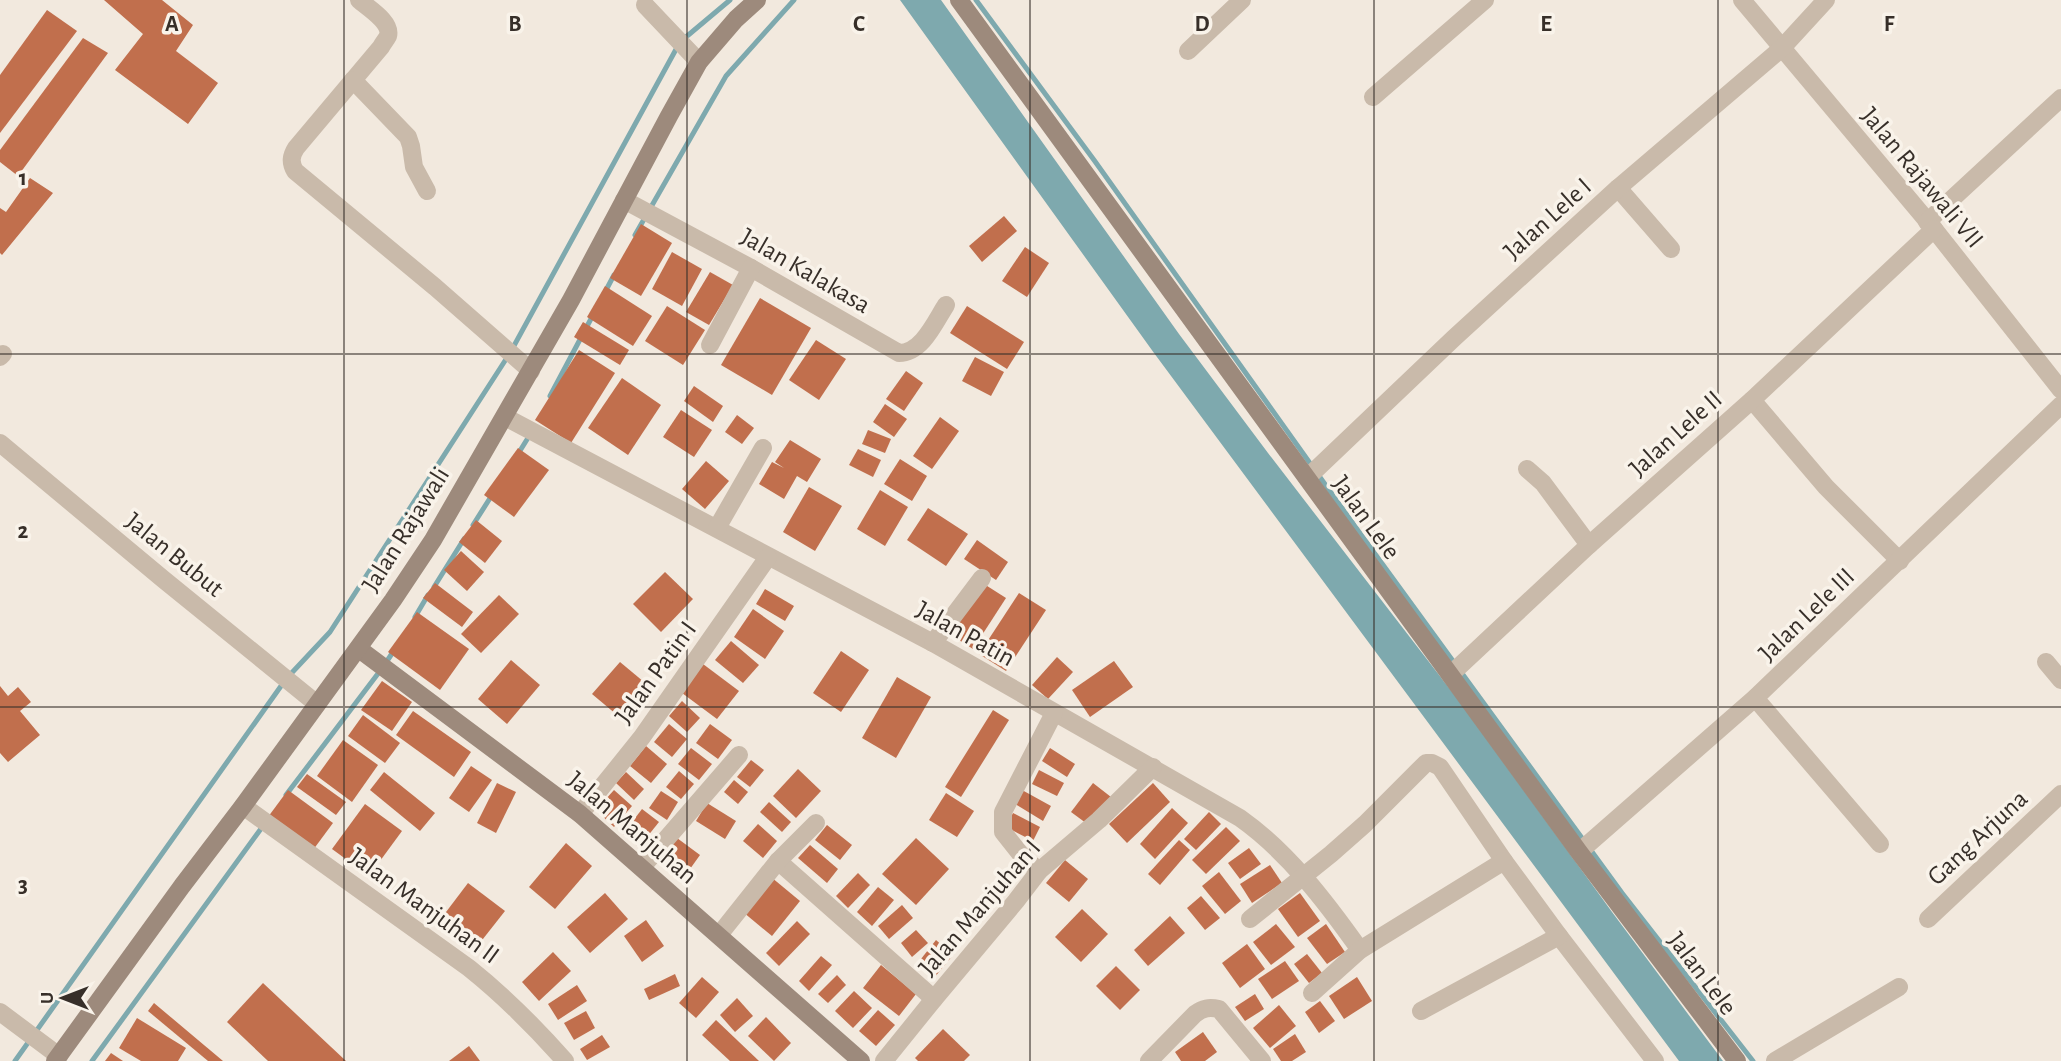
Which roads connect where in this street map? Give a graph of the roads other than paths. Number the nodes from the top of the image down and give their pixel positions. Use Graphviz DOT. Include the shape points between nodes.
graph roads {
  1 [pos="359,0"];
  2 [pos="757,0"];
  3 [pos="959,0"];
  4 [pos="1242,0"];
  5 [pos="1485,0"];
  6 [pos="1742,0"];
  7 [pos="1826,0"];
  8 [pos="645,5"];
  9 [pos="1782,48"];
  10 [pos="1188,51"];
  11 [pos="699,62"];
  12 [pos="353,80"];
  13 [pos="1373,97"];
  14 [pos="2061,98"];
  15 [pos="1618,188"];
  16 [pos="427,191"];
  17 [pos="624,200"];
  18 [pos="1931,226"];
  19 [pos="1671,249"];
  20 [pos="751,268"];
  21 [pos="946,305"];
  22 [pos="710,345"];
  23 [pos="531,371"];
  24 [pos="2061,390"];
  25 [pos="1752,400"];
  26 [pos="2061,405"];
  27 [pos="505,417"];
  28 [pos="0,443"];
  29 [pos="763,448"];
  30 [pos="1527,469"];
  31 [pos="1307,478"];
  32 [pos="717,528"];
  33 [pos="1589,545"];
  34 [pos="768,557"];
  35 [pos="1900,561"];
  36 [pos="982,578"];
  37 [pos="933,643"];
  38 [pos="359,649"];
  39 [pos="2046,662"];
  40 [pos="1450,675"];
  41 [pos="2061,680"];
  42 [pos="1755,698"];
  43 [pos="317,704"];
  44 [pos="1054,713"];
  45 [pos="739,755"];
  46 [pos="1153,767"];
  47 [pos="2061,794"];
  48 [pos="243,806"];
  49 [pos="580,814"];
  50 [pos="816,823"];
  51 [pos="1880,844"];
  52 [pos="1579,852"];
  53 [pos="778,861"];
  54 [pos="1504,861"];
  55 [pos="642,867"];
  56 [pos="1039,870"];
  57 [pos="1303,877"];
  58 [pos="1250,919"];
  59 [pos="1928,919"];
  60 [pos="719,935"];
  61 [pos="1559,936"];
  62 [pos="1360,950"];
  63 [pos="1899,987"];
  64 [pos="1312,993"];
  65 [pos="934,999"];
  66 [pos="1421,1011"];
  67 [pos="0,1012"];
  68 [pos="57,1059"];
  69 [pos="565,1061"];
  70 [pos="860,1061"];
  71 [pos="884,1061"];
  72 [pos="1149,1061"];
  73 [pos="1262,1061"];
  74 [pos="1655,1061"];
  75 [pos="1737,1061"];
  76 [pos="1775,1061"];
  1 -- 12 [label="street" via="383,21 388,36"];
  2 -- 11 [label="main road, Jalan Rajawali"];
  3 -- 31 [label="main road, Jalan Lele"];
  4 -- 10 [label="street"];
  5 -- 13 [label="street"];
  6 -- 9 [label="street, Jalan Rajawali VII"];
  7 -- 9 [label="street, Jalan Lele I"];
  8 -- 11 [label="street"];
  9 -- 15 [label="street, Jalan Lele I"];
  9 -- 18 [label="street, Jalan Rajawali VII"];
  11 -- 17 [label="main road, Jalan Rajawali"];
  12 -- 16 [label="street" via="408,137 414,167"];
  12 -- 23 [label="street" via="293,153 295,171"];
  14 -- 18 [label="street, Jalan Lele II"];
  15 -- 19 [label="street"];
  15 -- 31 [label="street, Jalan Lele I"];
  17 -- 20 [label="street, Jalan Kalakasa"];
  17 -- 23 [label="main road, Jalan Rajawali"];
  18 -- 24 [label="street, Jalan Rajawali VII"];
  18 -- 25 [label="street, Jalan Lele II"];
  20 -- 21 [label="street, Jalan Kalakasa" via="899,353 914,350"];
  20 -- 22 [label="street"];
  23 -- 27 [label="main road, Jalan Rajawali"];
  25 -- 33 [label="street, Jalan Lele II"];
  25 -- 35 [label="street" via="1826,487"];
  26 -- 35 [label="street, Jalan Lele III"];
  27 -- 32 [label="street, Jalan Patin"];
  27 -- 38 [label="main road, Jalan Rajawali" via="433,540"];
  28 -- 43 [label="street, Jalan Bubut"];
  29 -- 32 [label="street"];
  30 -- 33 [label="street" via="1543,483"];
  31 -- 40 [label="main road, Jalan Lele"];
  32 -- 34 [label="street, Jalan Patin"];
  33 -- 40 [label="street, Jalan Lele II"];
  34 -- 37 [label="street, Jalan Patin"];
  34 -- 49 [label="street, Jalan Patin I" via="642,737"];
  35 -- 42 [label="street, Jalan Lele III"];
  36 -- 37 [label="street"];
  37 -- 44 [label="street, Jalan Patin"];
  38 -- 43 [label="main road, Jalan Rajawali"];
  38 -- 49 [label="main road, Jalan Manjuhan"];
  39 -- 41 [label="street"];
  40 -- 52 [label="main road, Jalan Lele"];
  42 -- 51 [label="street"];
  42 -- 52 [label="street, Jalan Lele III"];
  43 -- 48 [label="main road, Jalan Rajawali"];
  44 -- 46 [label="street, Jalan Patin"];
  44 -- 56 [label="street" via="1003,812 1003,832"];
  45 -- 55 [label="street"];
  46 -- 56 [label="street, Jalan Manjuhan I"];
  46 -- 57 [label="street, Jalan Patin" via="1251,825"];
  47 -- 59 [label="street, Gang Arjuna"];
  48 -- 68 [label="main road, Jalan Rajawali"];
  48 -- 69 [label="street, Jalan Manjuhan II" via="502,994"];
  49 -- 55 [label="main road, Jalan Manjuhan"];
  50 -- 53 [label="street"];
  52 -- 75 [label="main road, Jalan Lele"];
  53 -- 60 [label="street"];
  53 -- 65 [label="street"];
  54 -- 57 [label="street" via="1440,767 1426,763"];
  54 -- 61 [label="street"];
  54 -- 62 [label="street"];
  55 -- 60 [label="main road, Jalan Manjuhan"];
  56 -- 65 [label="street, Jalan Manjuhan I"];
  57 -- 58 [label="street"];
  57 -- 62 [label="street, Jalan Patin"];
  60 -- 70 [label="main road, Jalan Manjuhan"];
  61 -- 66 [label="street"];
  61 -- 74 [label="street"];
  62 -- 64 [label="street"];
  63 -- 76 [label="street"];
  65 -- 71 [label="street, Jalan Manjuhan I"];
  67 -- 68 [label="street"];
  72 -- 73 [label="street" via="1195,1014 1210,1007 1219,1009"];
}
